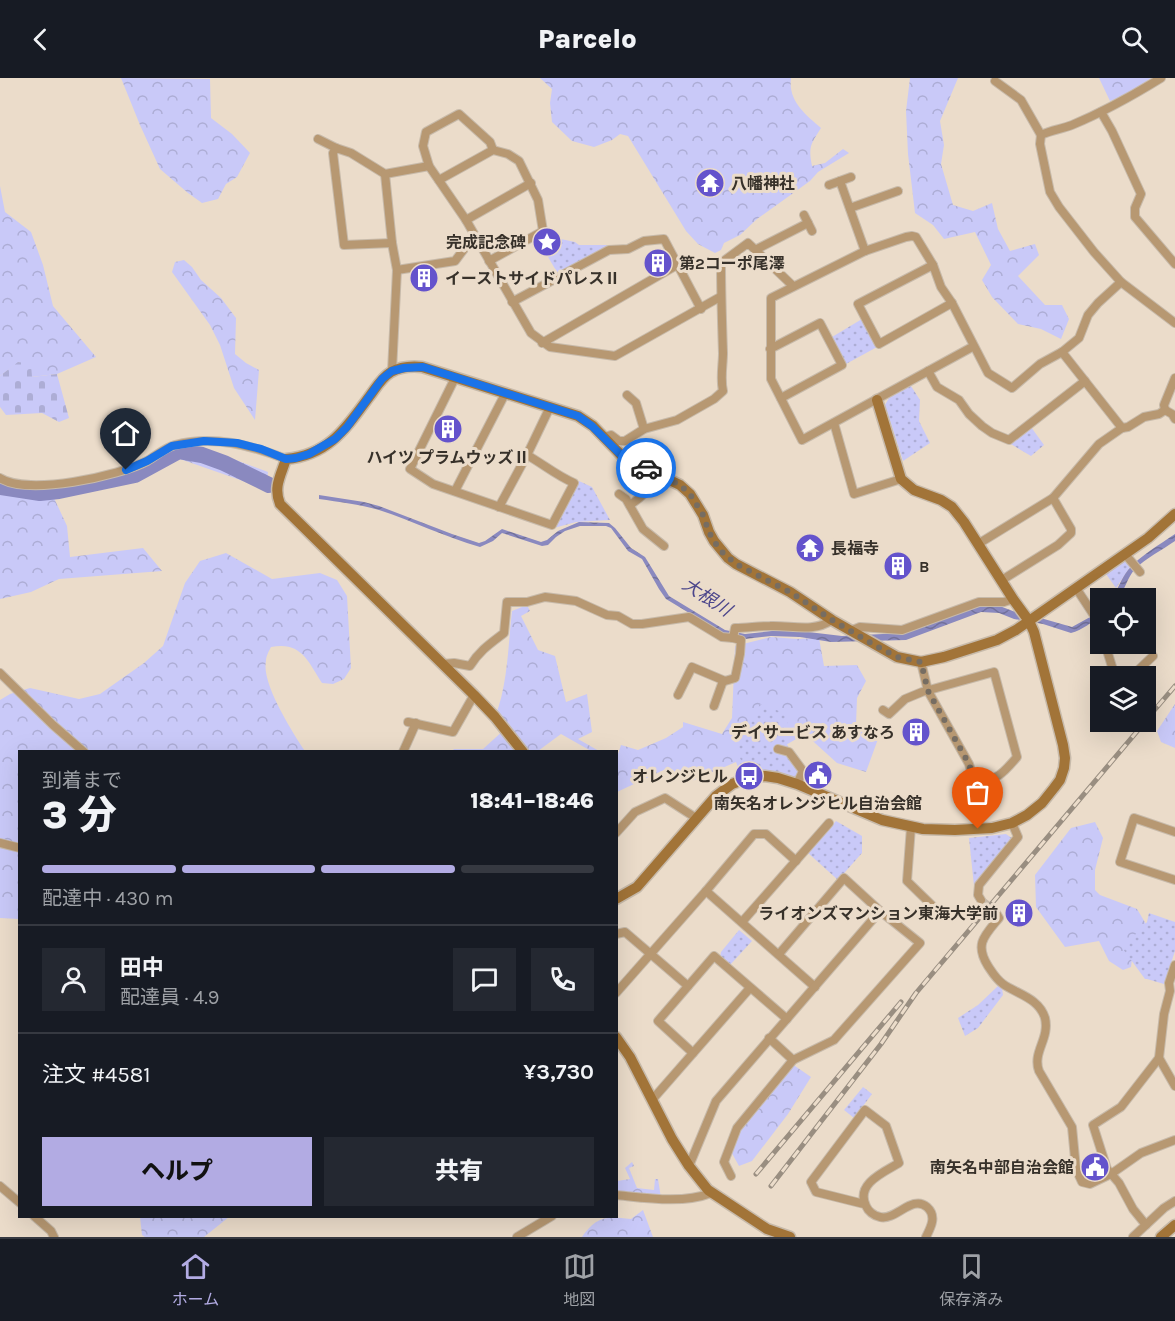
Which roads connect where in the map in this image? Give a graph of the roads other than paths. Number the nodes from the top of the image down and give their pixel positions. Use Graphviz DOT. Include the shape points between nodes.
graph roads {
  1 [pos="1161,78"];
  2 [pos="995,81"];
  3 [pos="1101,112"];
  4 [pos="1041,135"];
  5 [pos="318,139"];
  6 [pos="336,148"];
  7 [pos="493,150"];
  8 [pos="429,166"];
  9 [pos="385,174"];
  10 [pos="851,177"];
  11 [pos="439,180"];
  12 [pos="840,181"];
  13 [pos="531,183"];
  14 [pos="829,185"];
  15 [pos="898,191"];
  16 [pos="850,208"];
  17 [pos="466,220"];
  18 [pos="812,231"];
  19 [pos="470,240"];
  20 [pos="392,243"];
  21 [pos="755,250"];
  22 [pos="865,251"];
  23 [pos="489,261"];
  24 [pos="1175,264"];
  25 [pos="677,265"];
  26 [pos="933,265"];
  27 [pos="398,270"];
  28 [pos="1121,282"];
  29 [pos="793,286"];
  30 [pos="720,297"];
  31 [pos="512,302"];
  32 [pos="952,303"];
  33 [pos="700,309"];
  34 [pos="1175,323"];
  35 [pos="542,343"];
  36 [pos="975,346"];
  37 [pos="770,349"];
  38 [pos="1062,352"];
  39 [pos="392,371"];
  40 [pos="928,371"];
  41 [pos="455,378"];
  42 [pos="1175,378"];
  43 [pos="1085,381"];
  44 [pos="505,394"];
  45 [pos="627,395"];
  46 [pos="781,398"];
  47 [pos="877,400"];
  48 [pos="550,407"];
  49 [pos="1165,410"];
  50 [pos="1175,418"];
  51 [pos="834,423"];
  52 [pos="1122,428"];
  53 [pos="644,429"];
  54 [pos="604,437"];
  55 [pos="527,456"];
  56 [pos="286,459"];
  57 [pos="660,475"];
  58 [pos="0,478"];
  59 [pos="901,479"];
  60 [pos="455,491"];
  61 [pos="619,494"];
  62 [pos="1053,498"];
  63 [pos="630,505"];
  64 [pos="499,507"];
  65 [pos="1175,514"];
  66 [pos="978,544"];
  67 [pos="664,546"];
  68 [pos="1129,558"];
  69 [pos="1140,572"];
  70 [pos="1002,580"];
  71 [pos="1076,588"];
  72 [pos="1013,599"];
  73 [pos="1090,609"];
  74 [pos="832,620"];
  75 [pos="1029,621"];
  76 [pos="851,632"];
  77 [pos="734,634"];
  78 [pos="1153,656"];
  79 [pos="921,662"];
  80 [pos="443,664"];
  81 [pos="1142,666"];
  82 [pos="0,673"];
  83 [pos="723,681"];
  84 [pos="928,691"];
  85 [pos="474,695"];
  86 [pos="678,695"];
  87 [pos="714,706"];
  88 [pos="888,714"];
  89 [pos="778,749"];
  90 [pos="82,750"];
  91 [pos="404,750"];
  92 [pos="522,750"];
  93 [pos="797,784"];
  94 [pos="975,784"];
  95 [pos="696,818"];
  96 [pos="829,823"];
  97 [pos="1012,824"];
  98 [pos="911,827"];
  99 [pos="978,829"];
  100 [pos="618,831"];
  101 [pos="1175,832"];
  102 [pos="0,843"];
  103 [pos="18,848"];
  104 [pos="796,861"];
  105 [pos="1175,880"];
  106 [pos="706,891"];
  107 [pos="618,898"];
  108 [pos="981,900"];
  109 [pos="880,911"];
  110 [pos="995,911"];
  111 [pos="943,916"];
  112 [pos="742,922"];
  113 [pos="618,934"];
  114 [pos="651,954"];
  115 [pos="779,954"];
  116 [pos="1175,965"];
  117 [pos="688,986"];
  118 [pos="815,987"];
  119 [pos="750,988"];
  120 [pos="618,991"];
  121 [pos="1172,992"];
  122 [pos="787,1019"];
  123 [pos="769,1038"];
  124 [pos="618,1040"];
  125 [pos="693,1053"];
  126 [pos="1159,1059"];
  127 [pos="793,1060"];
  128 [pos="1175,1086"];
  129 [pos="652,1100"];
  130 [pos="1175,1140"];
  131 [pos="689,1166"];
  132 [pos="1111,1173"];
  133 [pos="731,1176"];
  134 [pos="0,1186"];
  135 [pos="711,1192"];
  136 [pos="618,1195"];
  137 [pos="18,1201"];
  138 [pos="1175,1201"];
  139 [pos="864,1204"];
  140 [pos="36,1218"];
  141 [pos="549,1218"];
  142 [pos="1146,1224"];
  143 [pos="1175,1225"];
  144 [pos="54,1237"];
  145 [pos="518,1237"];
  146 [pos="790,1237"];
  147 [pos="926,1237"];
  148 [pos="1133,1237"];
  149 [pos="1161,1237"];
  1 -- 3 [label="street"];
  2 -- 4 [label="street" via="1021,100"];
  3 -- 4 [label="street"];
  3 -- 24 [label="street" via="1141,194 1135,217"];
  4 -- 28 [label="street" via="1050,192"];
  5 -- 6 [label="street"];
  6 -- 9 [label="street"];
  6 -- 20 [label="street" via="333,153 344,244"];
  7 -- 8 [label="street" via="490,142 459,114 426,132 423,146"];
  7 -- 11 [label="street"];
  7 -- 13 [label="street" via="519,161"];
  8 -- 9 [label="street"];
  8 -- 11 [label="street"];
  9 -- 20 [label="street"];
  10 -- 12 [label="street"];
  11 -- 17 [label="street"];
  12 -- 14 [label="street"];
  12 -- 16 [label="street"];
  13 -- 17 [label="street"];
  13 -- 23 [label="street" via="543,231"];
  15 -- 16 [label="street"];
  16 -- 22 [label="street"];
  17 -- 23 [label="street"];
  18 -- 21 [label="street" via="806,219"];
  19 -- 27 [label="street" via="455,261"];
  20 -- 27 [label="street"];
  21 -- 29 [label="street"];
  21 -- 30 [label="street" via="748,243 721,263"];
  22 -- 26 [label="street" via="912,236"];
  22 -- 29 [label="street"];
  23 -- 31 [label="street"];
  25 -- 31 [label="street" via="664,239 644,241 628,249 609,249"];
  25 -- 33 [label="street"];
  25 -- 35 [label="street"];
  26 -- 32 [label="street"];
  26 -- 32 [label="street" via="858,303 879,344"];
  27 -- 39 [label="street"];
  28 -- 34 [label="street"];
  28 -- 38 [label="street" via="1098,303 1088,315 1079,338"];
  29 -- 37 [label="street" via="771,298"];
  30 -- 33 [label="street"];
  30 -- 53 [label="street" via="723,391 677,420"];
  31 -- 35 [label="street"];
  32 -- 36 [label="street"];
  33 -- 35 [label="street" via="615,356 550,348"];
  36 -- 38 [label="street" via="988,373 1012,388 1040,364"];
  36 -- 40 [label="street"];
  37 -- 46 [label="street" via="771,379"];
  37 -- 46 [label="street" via="820,323 842,364"];
  38 -- 43 [label="street"];
  39 -- 41 [label="street" via="423,367"];
  39 -- 56 [label="street" via="335,439 309,454"];
  40 -- 43 [label="street" via="937,387 959,400 982,426 1009,440"];
  40 -- 47 [label="street"];
  41 -- 44 [label="street"];
  41 -- 60 [label="street" via="410,469 433,484"];
  42 -- 49 [label="street"];
  43 -- 52 [label="street"];
  44 -- 48 [label="street"];
  44 -- 60 [label="street"];
  45 -- 53 [label="street" via="636,403"];
  46 -- 51 [label="street" via="802,440"];
  47 -- 51 [label="street"];
  47 -- 59 [label="street"];
  48 -- 54 [label="street" via="578,416"];
  48 -- 55 [label="street"];
  49 -- 50 [label="street"];
  49 -- 52 [label="street"];
  51 -- 59 [label="street" via="855,494"];
  52 -- 62 [label="street" via="1099,444"];
  53 -- 54 [label="street" via="622,442 611,435"];
  54 -- 57 [label="street" via="625,459"];
  55 -- 64 [label="street"];
  55 -- 64 [label="street" via="574,483 552,525"];
  56 -- 58 [label="street" via="237,443 204,441 172,446 147,461 106,475 48,485"];
  56 -- 80 [label="street" via="276,488 280,504"];
  57 -- 63 [label="street"];
  57 -- 74 [label="street" via="690,494 714,541 728,558"];
  59 -- 66 [label="street" via="952,507"];
  60 -- 64 [label="street"];
  61 -- 63 [label="street"];
  62 -- 66 [label="street"];
  62 -- 70 [label="street" via="1071,533"];
  63 -- 67 [label="street" via="643,529"];
  65 -- 68 [label="street"];
  66 -- 70 [label="street"];
  68 -- 69 [label="street"];
  68 -- 71 [label="street"];
  70 -- 72 [label="street"];
  71 -- 73 [label="street"];
  71 -- 75 [label="street"];
  72 -- 75 [label="street"];
  72 -- 76 [label="street" via="979,602 902,630 860,627"];
  74 -- 76 [label="street"];
  74 -- 77 [label="street" via="816,628 735,628"];
  75 -- 79 [label="street" via="997,640"];
  75 -- 97 [label="street" via="1065,758 1060,780 1042,803"];
  76 -- 79 [label="street" via="897,657"];
  77 -- 80 [label="street" via="722,637 689,617 632,624 576,602 545,597 507,602 504,633 484,647 470,666"];
  77 -- 83 [label="street" via="741,640 735,678"];
  78 -- 81 [label="street"];
  79 -- 84 [label="street"];
  80 -- 85 [label="street"];
  82 -- 90 [label="street"];
  83 -- 86 [label="street" via="692,667 683,676"];
  83 -- 87 [label="street"];
  84 -- 88 [label="street" via="905,699"];
  84 -- 94 [label="street" via="969,764"];
  84 -- 94 [label="street" via="994,672 1017,757 1002,774"];
  85 -- 91 [label="street" via="453,732 412,723"];
  85 -- 92 [label="street"];
  89 -- 93 [label="street" via="789,752 803,771"];
  93 -- 95 [label="street" via="765,776 751,777 732,784"];
  93 -- 98 [label="street" via="882,820"];
  94 -- 99 [label="street"];
  95 -- 100 [label="street" via="665,798 635,812"];
  95 -- 107 [label="street" via="637,887"];
  96 -- 104 [label="street"];
  97 -- 99 [label="street"];
  97 -- 108 [label="street" via="1018,837 979,885"];
  98 -- 99 [label="street"];
  98 -- 111 [label="street" via="907,881"];
  101 -- 105 [label="street" via="1134,819 1120,862"];
  102 -- 103 [label="street"];
  104 -- 106 [label="street" via="766,834 754,834"];
  104 -- 112 [label="street"];
  106 -- 112 [label="street"];
  106 -- 114 [label="street"];
  109 -- 115 [label="street" via="844,878"];
  109 -- 118 [label="street"];
  109 -- 127 [label="street" via="920,943 834,1040"];
  110 -- 132 [label="street" via="999,918 984,936 981,952 998,980 1036,1002 1045,1018 1045,1037 1036,1064 1072,1127 1077,1173 1082,1182 1090,1184"];
  112 -- 115 [label="street"];
  113 -- 114 [label="street" via="625,932"];
  114 -- 117 [label="street"];
  114 -- 120 [label="street"];
  115 -- 118 [label="street"];
  116 -- 121 [label="street" via="1169,983"];
  117 -- 119 [label="street" via="714,956"];
  117 -- 125 [label="street" via="658,1021"];
  118 -- 122 [label="street"];
  119 -- 122 [label="street"];
  119 -- 125 [label="street"];
  121 -- 126 [label="street" via="1164,1014"];
  122 -- 123 [label="street"];
  123 -- 127 [label="street"];
  123 -- 131 [label="street" via="716,1101"];
  124 -- 129 [label="street"];
  125 -- 129 [label="street"];
  126 -- 128 [label="street"];
  126 -- 132 [label="street" via="1121,1107 1093,1125"];
  127 -- 133 [label="street" via="737,1128 724,1162"];
  129 -- 131 [label="street"];
  130 -- 132 [label="street" via="1141,1153"];
  131 -- 135 [label="street"];
  132 -- 142 [label="street"];
  134 -- 137 [label="street"];
  135 -- 136 [label="street" via="699,1197 653,1199"];
  135 -- 146 [label="street" via="766,1229"];
  138 -- 142 [label="street"];
  139 -- 139 [label="street" via="865,1187 870,1181 899,1163 886,1126 865,1110 811,1182 816,1192"];
  139 -- 147 [label="street" via="881,1218 915,1204 923,1205 933,1215"];
  140 -- 144 [label="street"];
  141 -- 145 [label="street"];
  142 -- 148 [label="street"];
  143 -- 149 [label="street"];
}
